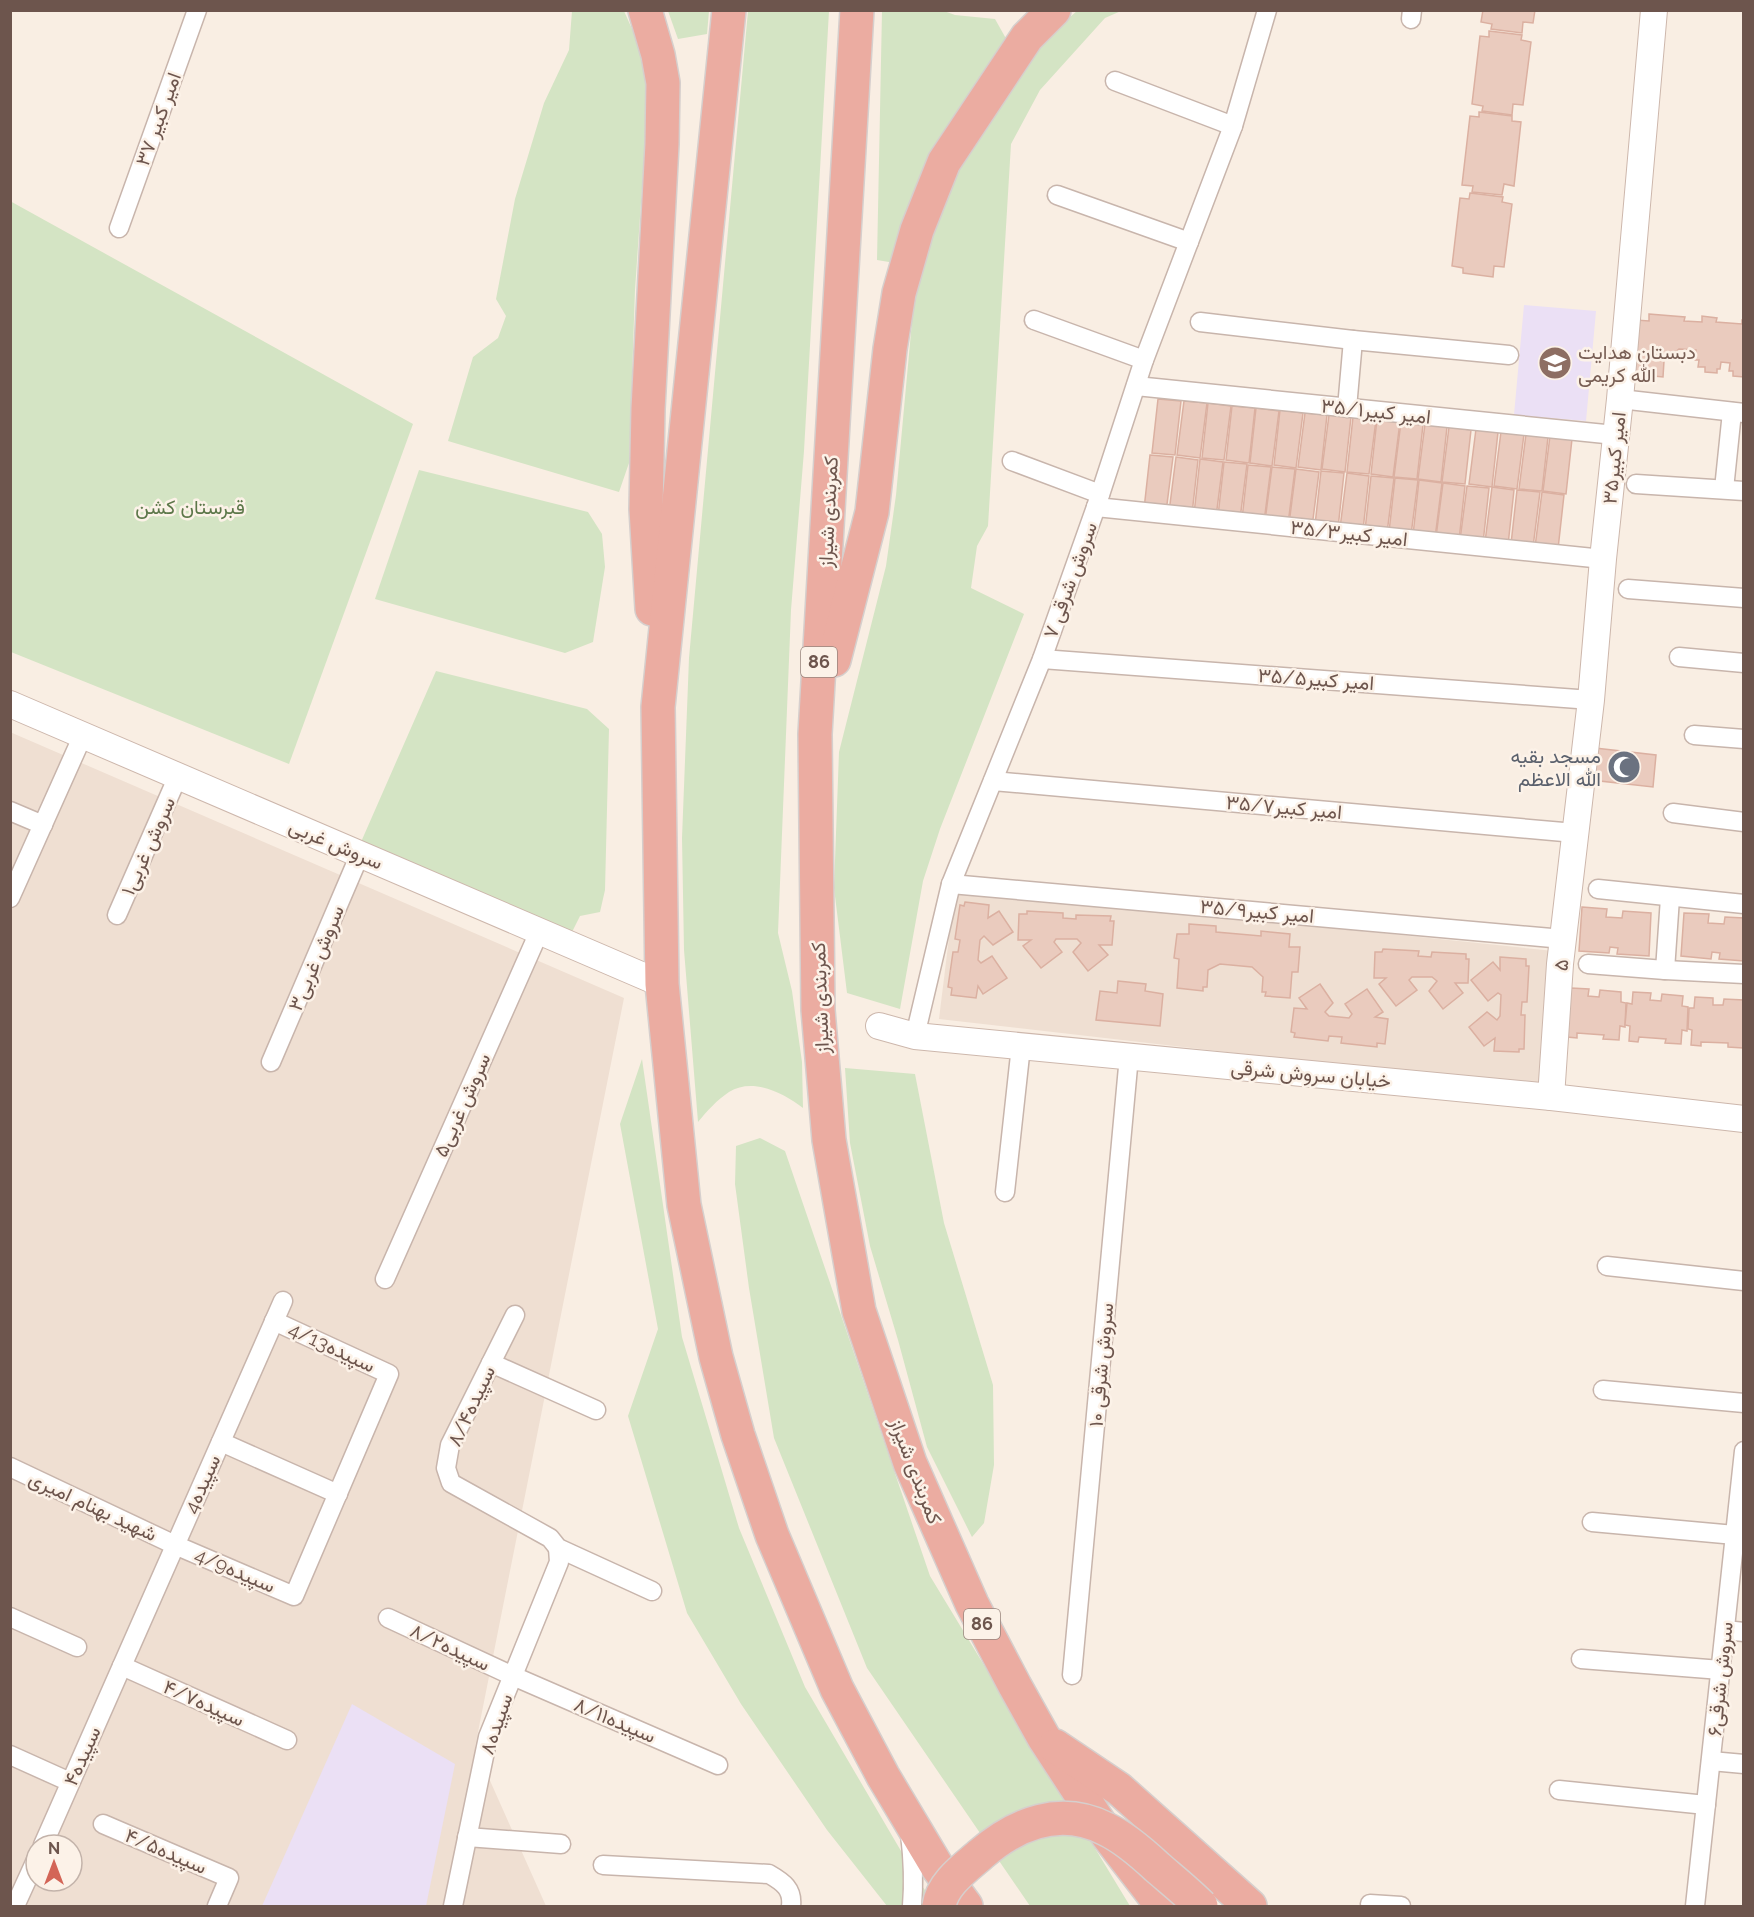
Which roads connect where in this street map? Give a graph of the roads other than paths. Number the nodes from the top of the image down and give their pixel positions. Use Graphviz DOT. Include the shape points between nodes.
graph roads {
  1 [pos="196,10"];
  2 [pos="645,10"];
  3 [pos="729,10"];
  4 [pos="857,10"];
  5 [pos="1054,10"];
  6 [pos="1267,10"];
  7 [pos="1654,10"];
  8 [pos="1115,81"];
  9 [pos="1233,126"];
  10 [pos="1057,195"];
  11 [pos="119,228"];
  12 [pos="1189,242"];
  13 [pos="1034,320"];
  14 [pos="1200,322"];
  15 [pos="1353,340"];
  16 [pos="1509,355"];
  17 [pos="1144,360"];
  18 [pos="1136,386"];
  19 [pos="1620,399"];
  20 [pos="1347,408"];
  21 [pos="1738,412"];
  22 [pos="1615,435"];
  23 [pos="1012,461"];
  24 [pos="1636,483"];
  25 [pos="1724,489"];
  26 [pos="1743,491"];
  27 [pos="1098,501"];
  28 [pos="1603,559"];
  29 [pos="1628,589"];
  30 [pos="1743,598"];
  31 [pos="1679,657"];
  32 [pos="1042,659"];
  33 [pos="1743,663"];
  34 [pos="1591,700"];
  35 [pos="10,704"];
  36 [pos="658,707"];
  37 [pos="815,734"];
  38 [pos="83,735"];
  39 [pos="1694,735"];
  40 [pos="1743,739"];
  41 [pos="178,776"];
  42 [pos="993,781"];
  43 [pos="10,811"];
  44 [pos="1673,813"];
  45 [pos="1743,822"];
  46 [pos="43,825"];
  47 [pos="1575,833"];
  48 [pos="360,854"];
  49 [pos="951,884"];
  50 [pos="1598,889"];
  51 [pos="10,898"];
  52 [pos="1670,898"];
  53 [pos="1743,904"];
  54 [pos="117,915"];
  55 [pos="539,932"];
  56 [pos="1563,939"];
  57 [pos="1588,964"];
  58 [pos="1665,970"];
  59 [pos="1743,974"];
  60 [pos="662,984"];
  61 [pos="879,1026"];
  62 [pos="915,1036"];
  63 [pos="1021,1046"];
  64 [pos="1130,1056"];
  65 [pos="271,1062"];
  66 [pos="1551,1097"];
  67 [pos="1743,1119"];
  68 [pos="1005,1192"];
  69 [pos="1607,1266"];
  70 [pos="385,1279"];
  71 [pos="1743,1281"];
  72 [pos="283,1301"];
  73 [pos="515,1315"];
  74 [pos="274,1321"];
  75 [pos="491,1363"];
  76 [pos="1603,1390"];
  77 [pos="1743,1403"];
  78 [pos="597,1410"];
  79 [pos="221,1442"];
  80 [pos="1743,1451"];
  81 [pos="10,1467"];
  82 [pos="338,1494"];
  83 [pos="1741,1499"];
  84 [pos="1592,1522"];
  85 [pos="1735,1535"];
  86 [pos="175,1545"];
  87 [pos="558,1548"];
  88 [pos="652,1591"];
  89 [pos="10,1617"];
  90 [pos="388,1618"];
  91 [pos="1725,1630"];
  92 [pos="1743,1632"];
  93 [pos="76,1647"];
  94 [pos="1581,1659"];
  95 [pos="122,1666"];
  96 [pos="1721,1670"];
  97 [pos="1072,1675"];
  98 [pos="513,1676"];
  99 [pos="1044,1738"];
  100 [pos="286,1740"];
  101 [pos="10,1755"];
  102 [pos="1711,1761"];
  103 [pos="1743,1764"];
  104 [pos="718,1765"];
  105 [pos="70,1782"];
  106 [pos="1559,1790"];
  107 [pos="1706,1805"];
  108 [pos="906,1815"];
  109 [pos="103,1824"];
  110 [pos="48,1833"];
  111 [pos="467,1837"];
  112 [pos="561,1844"];
  113 [pos="603,1865"];
  114 [pos="24,1886"];
  115 [pos="1370,1904"];
  116 [pos="15,1906"];
  117 [pos="217,1906"];
  118 [pos="453,1906"];
  119 [pos="791,1906"];
  120 [pos="912,1906"];
  121 [pos="939,1906"];
  122 [pos="966,1906"];
  123 [pos="1162,1906"];
  124 [pos="1201,1906"];
  125 [pos="1250,1906"];
  126 [pos="1398,1906"];
  127 [pos="1700,1906"];
  1 -- 11 [label="street, ۳۷ امیر کبیر"];
  2 -- 36 [label="highway" via="663,83 646,509"];
  3 -- 36 [label="highway"];
  4 -- 37 [label="highway, کمربندی شیراز / 86"];
  5 -- 37 [label="highway" via="1027,37 944,162 917,230 899,294 890,349 872,512"];
  6 -- 9 [label="street, سروش شرقی ۷"];
  7 -- 19 [label="street, امیر کبیر۳۵"];
  8 -- 9 [label="street"];
  9 -- 12 [label="street, سروش شرقی ۷"];
  10 -- 12 [label="street"];
  12 -- 17 [label="street, سروش شرقی ۷"];
  13 -- 17 [label="street"];
  14 -- 15 [label="street"];
  15 -- 16 [label="street"];
  15 -- 20 [label="street"];
  17 -- 18 [label="street, سروش شرقی ۷"];
  18 -- 20 [label="street, امیر کبیر۳۵/۱"];
  18 -- 27 [label="street, سروش شرقی ۷"];
  19 -- 21 [label="street"];
  19 -- 22 [label="street, امیر کبیر۳۵"];
  20 -- 22 [label="street, امیر کبیر۳۵/۱"];
  21 -- 25 [label="street"];
  22 -- 28 [label="street, امیر کبیر۳۵"];
  23 -- 27 [label="street, امیر کبیر۳۵/۳"];
  24 -- 25 [label="street"];
  25 -- 26 [label="street"];
  27 -- 28 [label="street, امیر کبیر۳۵/۳"];
  27 -- 32 [label="street, سروش شرقی ۷"];
  28 -- 34 [label="street, امیر کبیر۳۵"];
  29 -- 30 [label="street"];
  31 -- 33 [label="street"];
  32 -- 34 [label="street, امیر کبیر۳۵/۵"];
  32 -- 42 [label="street, سروش شرقی ۷"];
  34 -- 47 [label="street, امیر کبیر۳۵"];
  35 -- 38 [label="street, سروش غربی"];
  36 -- 60 [label="highway"];
  37 -- 99 [label="highway, کمربندی شیراز / 86" via="818,1010 829,1140 859,1311 910,1463 972,1604"];
  38 -- 41 [label="street, سروش غربی"];
  38 -- 46 [label="street"];
  39 -- 40 [label="street"];
  41 -- 48 [label="street, سروش غربی"];
  41 -- 54 [label="street, سروش غربی۱"];
  42 -- 47 [label="street, امیر کبیر۳۵/۷"];
  42 -- 49 [label="street, سروش شرقی ۷"];
  43 -- 46 [label="street"];
  44 -- 45 [label="street"];
  46 -- 51 [label="street"];
  47 -- 56 [label="street, ۵"];
  48 -- 55 [label="street, سروش غربی"];
  48 -- 65 [label="street, سروش غربی۳"];
  49 -- 56 [label="street, امیر کبیر۳۵/۹"];
  49 -- 62 [label="street, سروش شرقی ۷"];
  50 -- 52 [label="street"];
  52 -- 53 [label="street"];
  52 -- 58 [label="street"];
  55 -- 60 [label="street, سروش غربی"];
  55 -- 70 [label="street, سروش غربی۵"];
  56 -- 66 [label="street, ۵"];
  57 -- 58 [label="street"];
  58 -- 59 [label="street"];
  60 -- 108 [label="highway" via="684,1205 716,1357 735,1424 772,1535 837,1689"];
  61 -- 62 [label="street, خیابان سروش شرقی"];
  62 -- 63 [label="street, خیابان سروش شرقی"];
  63 -- 64 [label="street, خیابان سروش شرقی"];
  63 -- 68 [label="street"];
  64 -- 66 [label="street, خیابان سروش شرقی"];
  64 -- 97 [label="street, سروش شرقی ۱۰"];
  66 -- 67 [label="street, خیابان سروش شرقی"];
  69 -- 71 [label="street"];
  72 -- 74 [label="street, 4سپیده"];
  73 -- 75 [label="street, سپیده۸/۴"];
  74 -- 79 [label="street, 4سپیده"];
  74 -- 82 [label="street, 4/13سپیده" via="389,1374"];
  75 -- 78 [label="street"];
  75 -- 87 [label="street, سپیده۸/۴" via="450,1445 448,1476 451,1484 550,1538"];
  76 -- 77 [label="street"];
  79 -- 82 [label="street"];
  79 -- 86 [label="street, 4سپیده"];
  80 -- 83 [label="street, سروش شرقی۶"];
  81 -- 86 [label="street, شهید بهنام امیری"];
  82 -- 86 [label="street, 4/9سپیده" via="294,1596"];
  83 -- 85 [label="street, سروش شرقی۶"];
  84 -- 85 [label="street"];
  85 -- 91 [label="street, سروش شرقی۶"];
  86 -- 95 [label="street, 4سپیده"];
  87 -- 88 [label="street, سپیده۸/۴"];
  87 -- 98 [label="street, سپیده۸" via="559,1562"];
  89 -- 93 [label="street"];
  90 -- 98 [label="street, سپیده۸/۲"];
  91 -- 92 [label="street"];
  91 -- 96 [label="street, سروش شرقی۶"];
  94 -- 96 [label="street"];
  95 -- 100 [label="street, سپیده۴/۷"];
  95 -- 105 [label="street, سپیده۴"];
  96 -- 102 [label="street, سروش شرقی۶"];
  98 -- 104 [label="street, سپیده۸/۱۱"];
  98 -- 111 [label="street, سپیده۸" via="488,1737"];
  99 -- 123 [label="highway, کمربندی شیراز / 86" via="1108,1836"];
  99 -- 125 [label="highway" via="1119,1789"];
  101 -- 105 [label="street"];
  102 -- 103 [label="street"];
  102 -- 107 [label="street, سروش شرقی۶"];
  105 -- 110 [label="street, سپیده۴"];
  106 -- 107 [label="street"];
  107 -- 127 [label="street, سروش شرقی۶"];
  108 -- 120 [label="street" via="913,1854"];
  108 -- 122 [label="highway"];
  109 -- 117 [label="street, سپیده۴/۵" via="229,1878"];
  111 -- 112 [label="street"];
  111 -- 118 [label="street, سپیده۸"];
  113 -- 119 [label="street" via="769,1874 785,1883"];
  114 -- 116 [label="street"];
  115 -- 126 [label="street"];
  121 -- 124 [label="highway, bridge" via="955,1876 1016,1829 1042,1819 1074,1818 1106,1828 1135,1848"];
}
